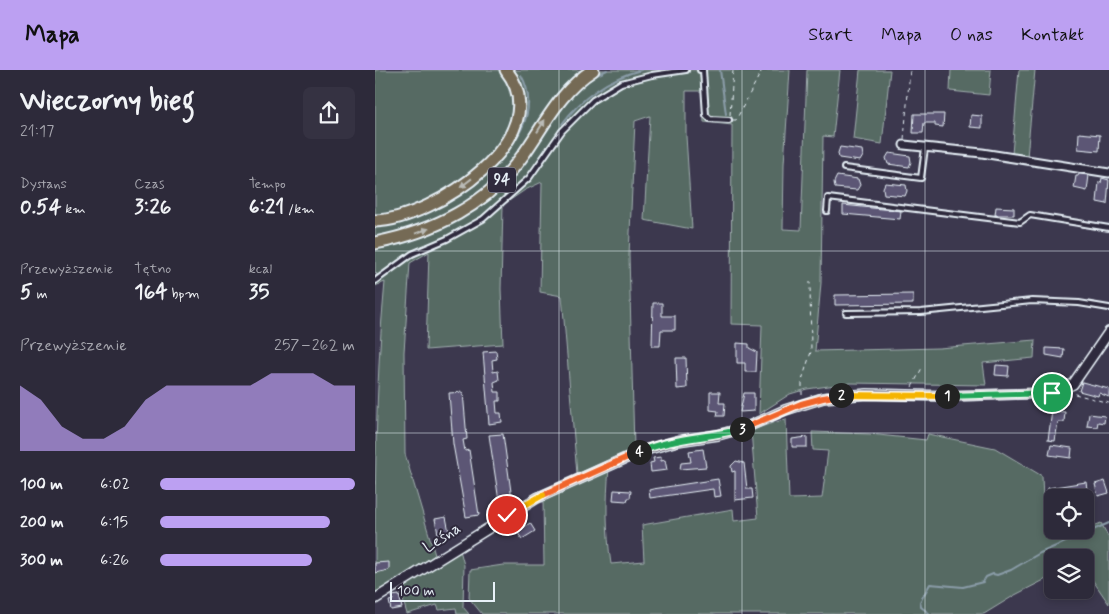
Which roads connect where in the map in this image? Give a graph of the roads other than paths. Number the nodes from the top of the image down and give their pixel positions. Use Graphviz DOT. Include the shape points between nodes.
graph roads {
  1 [pos="506,70"];
  2 [pos="593,70"];
  3 [pos="686,70"];
  4 [pos="703,70"];
  5 [pos="729,120"];
  6 [pos="904,145"];
  7 [pos="925,148"];
  8 [pos="844,168"];
  9 [pos="1109,173"];
  10 [pos="827,211"];
  11 [pos="375,221"];
  12 [pos="1109,228"];
  13 [pos="375,243"];
  14 [pos="375,282"];
  15 [pos="1109,308"];
  16 [pos="846,313"];
  17 [pos="1109,332"];
  18 [pos="375,599"];
  1 -- 11 [label="highway, one-way" via="516,86 519,111 515,127 497,154 443,198 416,211"];
  13 -- 2 [label="highway, 94, one-way" via="436,226 489,192 522,157 561,98"];
  3 -- 14 [label="lane" via="621,83 593,100 562,131 529,178 488,215 447,239 412,254"];
  4 -- 5 [label="lane" via="706,115 710,119"];
  6 -- 7 [label="street"];
  7 -- 8 [label="lane" via="921,178"];
  7 -- 9 [label="street" via="982,153"];
  10 -- 12 [label="lane" via="828,198 1020,222 1030,215"];
  15 -- 16 [label="lane" via="1032,301 921,312"];
  17 -- 18 [label="street, Leśna" via="1073,384 1060,391 1023,395 841,395 804,403 747,427 718,435 657,445 513,511"];
}
